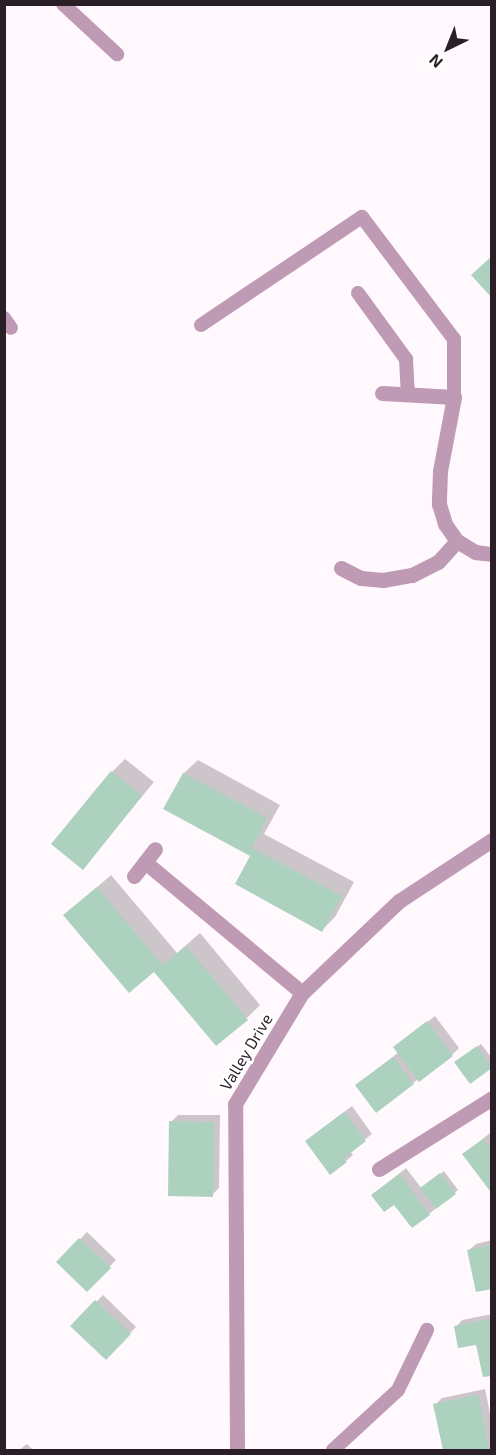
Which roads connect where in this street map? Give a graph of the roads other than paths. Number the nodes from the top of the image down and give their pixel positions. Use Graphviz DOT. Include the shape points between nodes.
graph roads {
  1 [pos="63,4"];
  2 [pos="117,54"];
  3 [pos="358,293"];
  4 [pos="201,325"];
  5 [pos="382,393"];
  6 [pos="408,395"];
  7 [pos="454,398"];
  8 [pos="457,541"];
  9 [pos="492,554"];
  10 [pos="341,568"];
  11 [pos="492,840"];
  12 [pos="155,849"];
  13 [pos="145,862"];
  14 [pos="134,876"];
  15 [pos="302,993"];
  16 [pos="492,1098"];
  17 [pos="379,1169"];
  18 [pos="427,1330"];
  19 [pos="237,1450"];
  20 [pos="333,1450"];
  1 -- 2 [label="lane"];
  3 -- 6 [label="lane" via="406,359"];
  4 -- 7 [label="lane" via="362,217 454,339"];
  5 -- 6 [label="street"];
  6 -- 7 [label="street"];
  7 -- 8 [label="street" via="437,490 445,524"];
  8 -- 9 [label="street" via="475,552"];
  8 -- 10 [label="street" via="438,562 412,575 383,580 361,578"];
  11 -- 15 [label="street, Valley Drive" via="399,900"];
  12 -- 13 [label="street"];
  13 -- 14 [label="street"];
  13 -- 15 [label="street"];
  15 -- 19 [label="street, Valley Drive" via="235,1104"];
  16 -- 17 [label="street"];
  18 -- 20 [label="lane" via="398,1390"];
}
